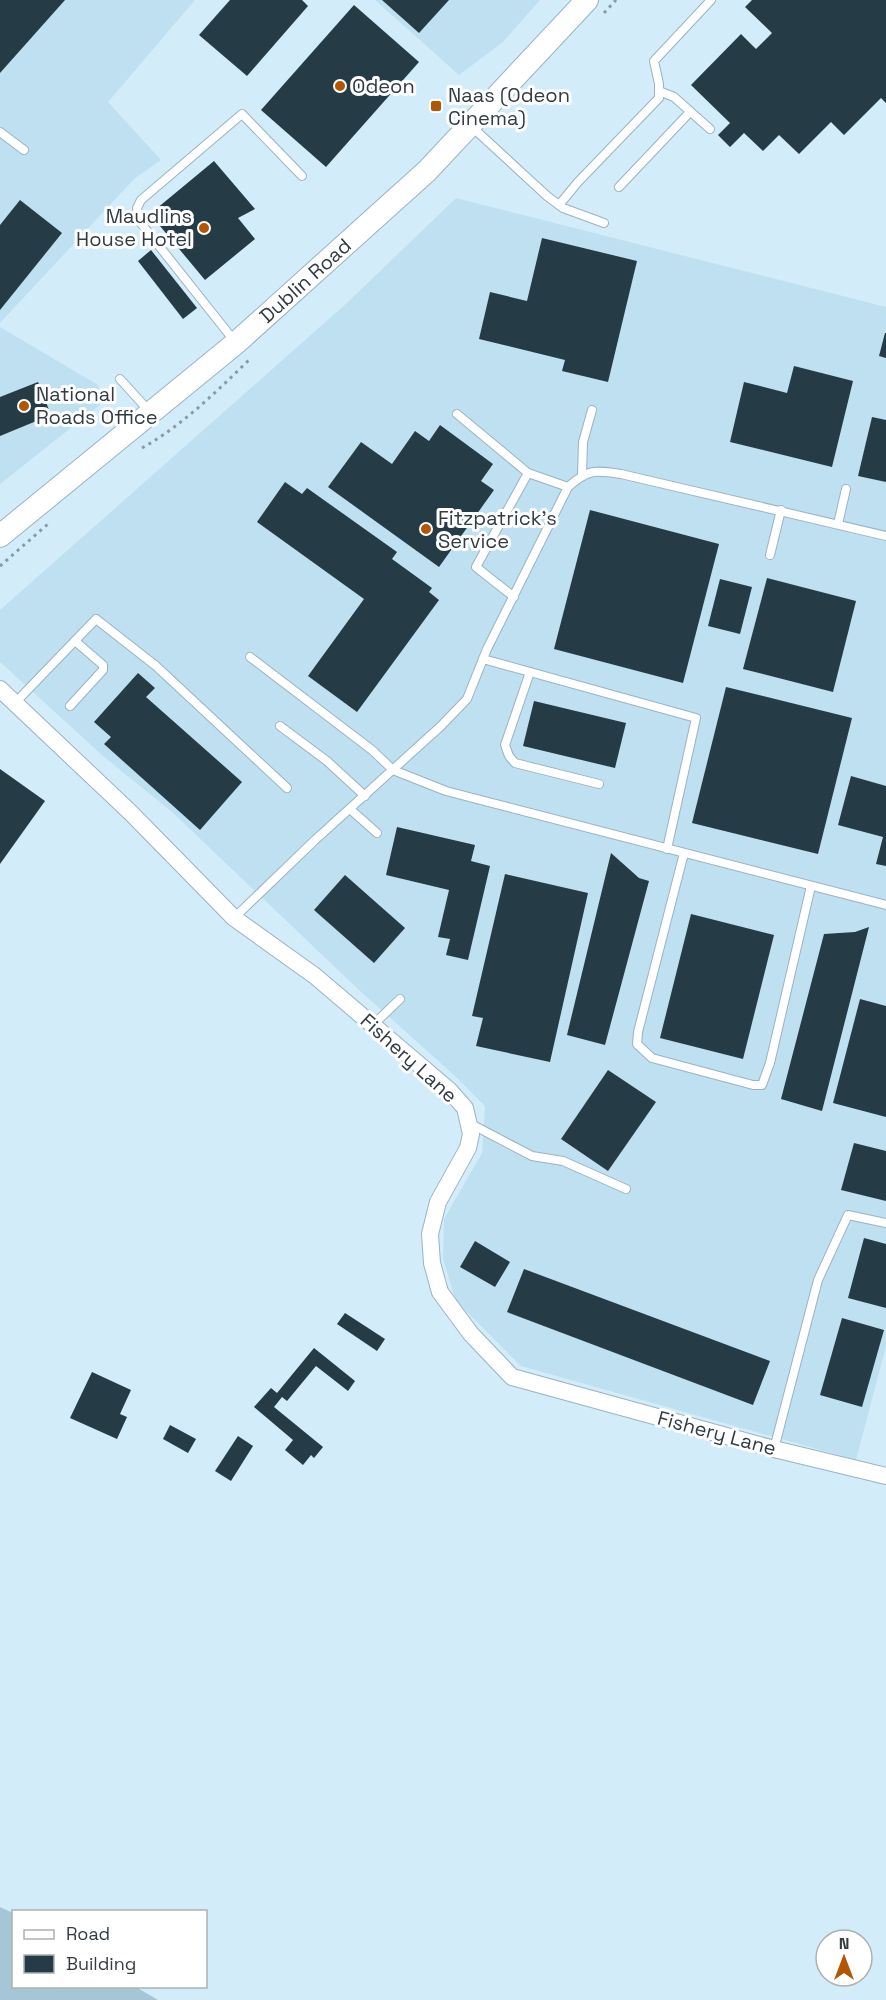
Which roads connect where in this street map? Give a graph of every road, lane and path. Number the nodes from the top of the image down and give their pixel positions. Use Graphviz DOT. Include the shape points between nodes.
graph roads {
  1 [pos="587,0"];
  2 [pos="711,0"];
  3 [pos="658,91"];
  4 [pos="690,112"];
  5 [pos="470,125"];
  6 [pos="710,129"];
  7 [pos="0,132"];
  8 [pos="24,150"];
  9 [pos="302,176"];
  10 [pos="619,187"];
  11 [pos="559,205"];
  12 [pos="604,223"];
  13 [pos="236,343"];
  14 [pos="120,379"];
  15 [pos="592,410"];
  16 [pos="152,414"];
  17 [pos="457,414"];
  18 [pos="528,472"];
  19 [pos="582,475"];
  20 [pos="568,487"];
  21 [pos="846,489"];
  22 [pos="781,510"];
  23 [pos="838,524"];
  24 [pos="0,536"];
  25 [pos="886,536"];
  26 [pos="770,555"];
  27 [pos="514,597"];
  28 [pos="75,641"];
  29 [pos="250,657"];
  30 [pos="483,659"];
  31 [pos="530,672"];
  32 [pos="0,689"];
  33 [pos="15,703"];
  34 [pos="70,706"];
  35 [pos="280,726"];
  36 [pos="393,770"];
  37 [pos="599,784"];
  38 [pos="287,788"];
  39 [pos="365,796"];
  40 [pos="350,809"];
  41 [pos="377,833"];
  42 [pos="667,849"];
  43 [pos="684,853"];
  44 [pos="812,886"];
  45 [pos="886,905"];
  46 [pos="234,918"];
  47 [pos="400,999"];
  48 [pos="373,1026"];
  49 [pos="468,1123"];
  50 [pos="626,1189"];
  51 [pos="886,1223"];
  52 [pos="774,1449"];
  53 [pos="886,1476"];
  1 -- 5 [label="main road, Dublin Road"];
  2 -- 3 [label="lane" via="654,61"];
  3 -- 4 [label="lane" via="674,97"];
  3 -- 11 [label="lane" via="658,98"];
  4 -- 6 [label="lane"];
  4 -- 10 [label="lane"];
  5 -- 11 [label="lane"];
  5 -- 13 [label="main road, Dublin Road" via="427,171"];
  7 -- 8 [label="lane"];
  9 -- 13 [label="lane" via="242,114 141,200 137,208 140,222"];
  11 -- 12 [label="lane"];
  13 -- 16 [label="main road, Dublin Road"];
  14 -- 16 [label="lane"];
  15 -- 19 [label="lane" via="583,442"];
  16 -- 24 [label="main road, Dublin Road"];
  17 -- 18 [label="lane"];
  18 -- 20 [label="lane"];
  18 -- 27 [label="lane" via="476,567"];
  19 -- 20 [label="lane"];
  19 -- 22 [label="lane" via="600,470"];
  20 -- 27 [label="lane"];
  21 -- 23 [label="lane"];
  22 -- 23 [label="lane"];
  22 -- 26 [label="lane"];
  23 -- 25 [label="lane"];
  27 -- 30 [label="lane"];
  28 -- 33 [label="lane"];
  28 -- 34 [label="lane" via="103,665 103,670"];
  28 -- 38 [label="lane" via="96,619 156,666"];
  29 -- 36 [label="lane"];
  30 -- 31 [label="lane"];
  30 -- 36 [label="lane" via="467,699"];
  31 -- 37 [label="lane" via="505,745 509,756 515,763"];
  31 -- 42 [label="lane" via="696,718"];
  32 -- 33 [label="street, Fishery Lane"];
  33 -- 46 [label="street, Fishery Lane"];
  35 -- 39 [label="lane"];
  36 -- 39 [label="lane"];
  36 -- 42 [label="lane" via="446,791"];
  39 -- 40 [label="lane"];
  40 -- 41 [label="lane"];
  40 -- 46 [label="lane"];
  42 -- 43 [label="lane"];
  43 -- 44 [label="lane"];
  43 -- 44 [label="lane" via="637,1044 652,1058 753,1086 762,1085 770,1063"];
  44 -- 45 [label="lane"];
  46 -- 48 [label="street, Fishery Lane" via="315,976"];
  47 -- 48 [label="lane"];
  48 -- 49 [label="street, Fishery Lane" via="449,1090 465,1108"];
  49 -- 50 [label="lane" via="532,1156 563,1161"];
  49 -- 52 [label="street, Fishery Lane" via="468,1148 438,1202 430,1234 440,1292 471,1334 512,1377"];
  51 -- 52 [label="lane" via="848,1215 818,1280"];
  52 -- 53 [label="street, Fishery Lane"];
}
